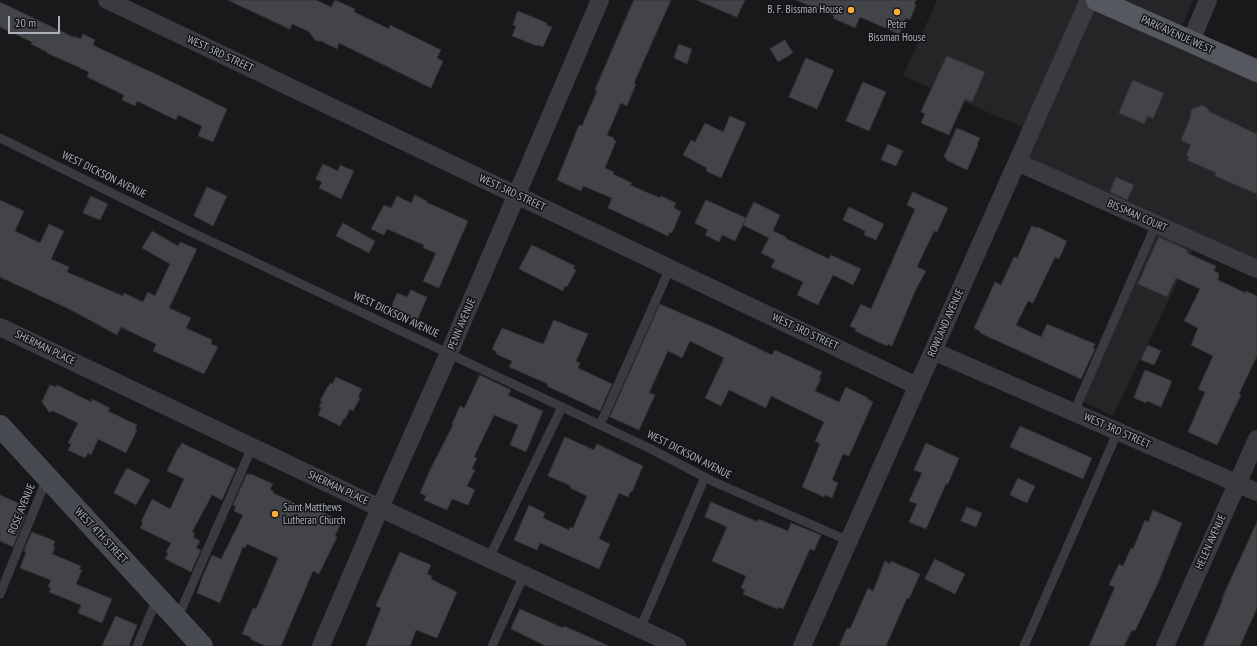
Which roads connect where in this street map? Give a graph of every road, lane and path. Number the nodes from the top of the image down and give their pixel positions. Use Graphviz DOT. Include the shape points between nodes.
graph roads {
  1 [pos="107,0"];
  2 [pos="600,0"];
  3 [pos="1089,0"];
  4 [pos="1097,0"];
  5 [pos="1208,0"];
  6 [pos="1191,41"];
  7 [pos="1257,71"];
  8 [pos="0,138"];
  9 [pos="1017,162"];
  10 [pos="516,195"];
  11 [pos="1156,224"];
  12 [pos="670,268"];
  13 [pos="1257,269"];
  14 [pos="0,326"];
  15 [pos="934,351"];
  16 [pos="449,353"];
  17 [pos="918,386"];
  18 [pos="562,407"];
  19 [pos="1074,412"];
  20 [pos="600,425"];
  21 [pos="0,426"];
  22 [pos="1118,431"];
  23 [pos="1257,439"];
  24 [pos="252,447"];
  25 [pos="705,477"];
  26 [pos="47,478"];
  27 [pos="1237,484"];
  28 [pos="1257,492"];
  29 [pos="380,508"];
  30 [pos="849,541"];
  31 [pos="489,558"];
  32 [pos="524,574"];
  33 [pos="0,594"];
  34 [pos="158,597"];
  35 [pos="177,619"];
  36 [pos="640,629"];
  37 [pos="137,646"];
  38 [pos="202,646"];
  39 [pos="320,646"];
  40 [pos="492,646"];
  41 [pos="677,646"];
  42 [pos="802,646"];
  43 [pos="1024,646"];
  44 [pos="1166,646"];
  1 -- 10 [label="street, WEST 3RD STREET"];
  2 -- 10 [label="street, PENN AVENUE"];
  3 -- 9 [label="street, ROWLAND AVENUE"];
  4 -- 6 [label="main road, PARK AVENUE WEST"];
  5 -- 6 [label="street"];
  6 -- 7 [label="main road, PARK AVENUE WEST"];
  8 -- 16 [label="lane, WEST DICKSON AVENUE" via="189,231"];
  9 -- 11 [label="street, BISSMAN COURT"];
  9 -- 15 [label="street, ROWLAND AVENUE"];
  10 -- 12 [label="street, WEST 3RD STREET"];
  10 -- 16 [label="street, PENN AVENUE"];
  11 -- 13 [label="street, BISSMAN COURT"];
  11 -- 19 [label="lane"];
  12 -- 17 [label="street, WEST 3RD STREET"];
  12 -- 20 [label="lane"];
  14 -- 24 [label="street, SHERMAN PLACE"];
  15 -- 17 [label="street, ROWLAND AVENUE"];
  15 -- 19 [label="street, WEST 3RD STREET"];
  16 -- 18 [label="lane, WEST DICKSON AVENUE"];
  16 -- 29 [label="street, PENN AVENUE"];
  17 -- 30 [label="street, ROWLAND AVENUE"];
  18 -- 20 [label="lane, WEST DICKSON AVENUE"];
  18 -- 31 [label="lane"];
  19 -- 22 [label="street, WEST 3RD STREET"];
  20 -- 25 [label="lane, WEST DICKSON AVENUE"];
  21 -- 26 [label="main road, WEST 4TH STREET"];
  22 -- 27 [label="street, WEST 3RD STREET"];
  22 -- 43 [label="lane"];
  23 -- 27 [label="street, HELEN AVENUE"];
  24 -- 29 [label="street, SHERMAN PLACE"];
  24 -- 35 [label="lane"];
  25 -- 30 [label="lane, WEST DICKSON AVENUE"];
  25 -- 36 [label="lane"];
  26 -- 33 [label="lane, ROSE AVENUE"];
  26 -- 34 [label="main road, WEST 4TH STREET"];
  27 -- 28 [label="street, WEST 3RD STREET"];
  27 -- 44 [label="street, HELEN AVENUE"];
  29 -- 31 [label="street, SHERMAN PLACE"];
  29 -- 39 [label="street, PENN AVENUE"];
  30 -- 42 [label="street, ROWLAND AVENUE"];
  31 -- 32 [label="street, SHERMAN PLACE"];
  32 -- 36 [label="street, SHERMAN PLACE"];
  32 -- 40 [label="lane"];
  34 -- 35 [label="main road, WEST 4TH STREET"];
  34 -- 37 [label="lane"];
  35 -- 38 [label="main road, WEST 4TH STREET"];
  36 -- 41 [label="street, SHERMAN PLACE"];
}
